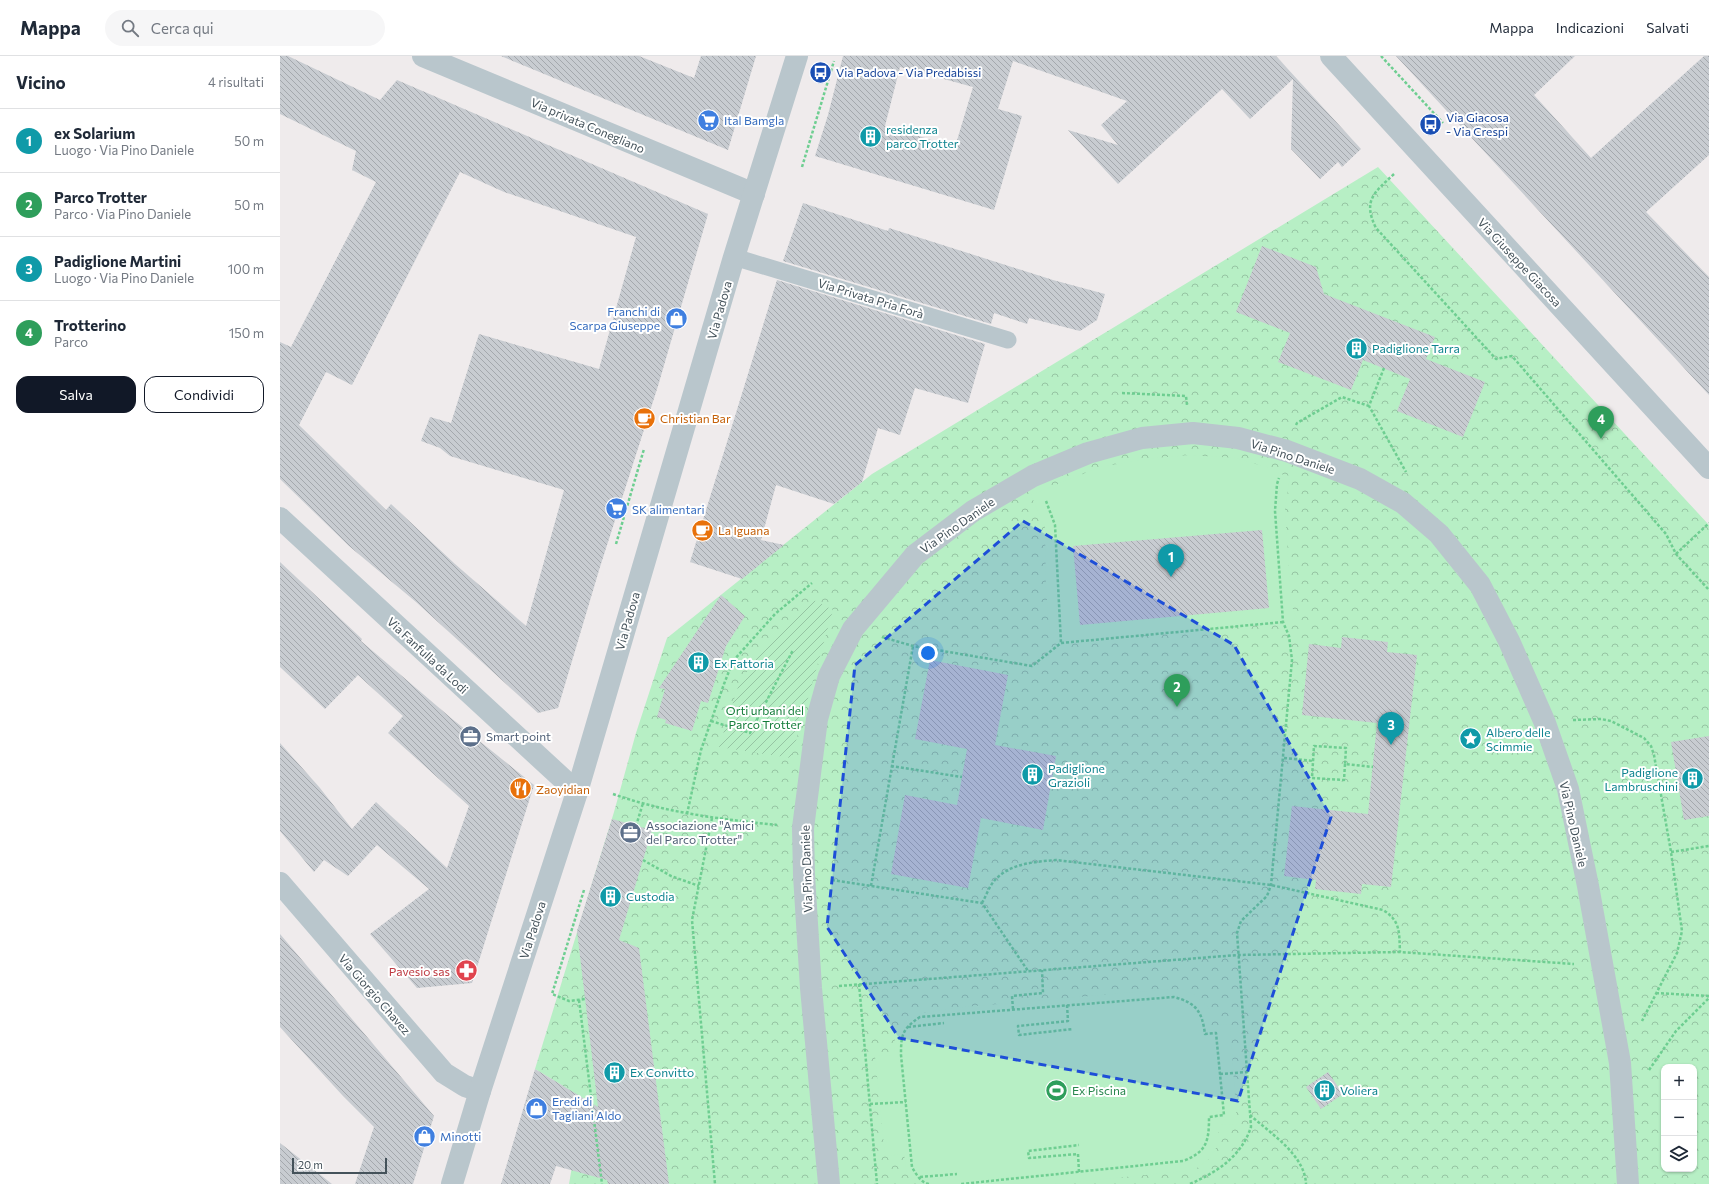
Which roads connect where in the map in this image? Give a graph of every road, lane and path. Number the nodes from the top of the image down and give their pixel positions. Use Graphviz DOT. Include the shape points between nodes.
graph roads {
  1 [pos="423,56"];
  2 [pos="797,56"];
  3 [pos="1331,56"];
  4 [pos="1382,56"];
  5 [pos="834,61"];
  6 [pos="1443,123"];
  7 [pos="802,167"];
  8 [pos="1394,174"];
  9 [pos="754,194"];
  10 [pos="734,257"];
  11 [pos="1008,340"];
  12 [pos="1384,368"];
  13 [pos="1122,393"];
  14 [pos="1369,406"];
  15 [pos="1193,433"];
  16 [pos="644,449"];
  17 [pos="1287,451"];
  18 [pos="1708,466"];
  19 [pos="1033,476"];
  20 [pos="1409,478"];
  21 [pos="280,518"];
  22 [pos="1709,523"];
  23 [pos="616,544"];
  24 [pos="1676,554"];
  25 [pos="812,583"];
  26 [pos="1709,590"];
  27 [pos="1283,622"];
  28 [pos="853,629"];
  29 [pos="1061,643"];
  30 [pos="913,646"];
  31 [pos="793,650"];
  32 [pos="711,721"];
  33 [pos="1545,723"];
  34 [pos="1284,758"];
  35 [pos="1313,761"];
  36 [pos="1345,764"];
  37 [pos="891,766"];
  38 [pos="1373,767"];
  39 [pos="962,777"];
  40 [pos="577,792"];
  41 [pos="613,794"];
  42 [pos="643,803"];
  43 [pos="687,814"];
  44 [pos="712,818"];
  45 [pos="636,826"];
  46 [pos="803,828"];
  47 [pos="1709,846"];
  48 [pos="1671,852"];
  49 [pos="643,860"];
  50 [pos="804,875"];
  51 [pos="280,883"];
  52 [pos="1271,884"];
  53 [pos="699,886"];
  54 [pos="871,886"];
  55 [pos="584,890"];
  56 [pos="982,903"];
  57 [pos="1400,952"];
  58 [pos="1238,955"];
  59 [pos="1602,966"];
  60 [pos="1042,970"];
  61 [pos="1028,972"];
  62 [pos="859,984"];
  63 [pos="811,988"];
  64 [pos="1656,994"];
  65 [pos="1709,997"];
  66 [pos="585,999"];
  67 [pos="579,1000"];
  68 [pos="1067,1005"];
  69 [pos="1013,1009"];
  70 [pos="1641,1022"];
  71 [pos="944,1023"];
  72 [pos="908,1027"];
  73 [pos="1073,1029"];
  74 [pos="1247,1072"];
  75 [pos="1648,1072"];
  76 [pos="1220,1074"];
  77 [pos="480,1091"];
  78 [pos="906,1102"];
  79 [pos="870,1104"];
  80 [pos="1250,1115"];
  81 [pos="1079,1145"];
  82 [pos="1079,1172"];
  83 [pos="956,1174"];
  84 [pos="919,1177"];
  85 [pos="452,1184"];
  86 [pos="602,1184"];
  87 [pos="715,1184"];
  88 [pos="829,1184"];
  89 [pos="877,1184"];
  90 [pos="929,1184"];
  91 [pos="960,1184"];
  92 [pos="1190,1184"];
  93 [pos="1306,1184"];
  94 [pos="1628,1184"];
  1 -- 9 [label="street, Via privata Conegliano"];
  2 -- 9 [label="street, Via Padova"];
  3 -- 18 [label="street, Via Giuseppe Giacosa"];
  4 -- 6 [label="path"];
  5 -- 7 [label="path"];
  8 -- 24 [label="path" via="1373,196 1370,205 1370,216 1376,228 1496,359 1512,356 1666,534"];
  9 -- 10 [label="street, Via Padova"];
  10 -- 11 [label="lane, Via Privata Pria Forà"];
  10 -- 40 [label="street, Via Padova"];
  12 -- 14 [label="path"];
  13 -- 15 [label="path" via="1186,396"];
  14 -- 17 [label="path" via="1342,397 1297,423"];
  14 -- 20 [label="path"];
  15 -- 17 [label="street, Via Pino Daniele" via="1238,438"];
  15 -- 19 [label="street, Via Pino Daniele" via="1142,438 1096,450"];
  16 -- 23 [label="path"];
  17 -- 27 [label="path" via="1277,484 1275,511"];
  17 -- 33 [label="street, Via Pino Daniele" via="1360,479 1403,502 1439,534 1480,585"];
  19 -- 28 [label="street, Via Pino Daniele" via="973,511 916,554"];
  19 -- 29 [label="path" via="1054,525"];
  21 -- 40 [label="street, Via Fanfulla da Lodi"];
  22 -- 24 [label="path"];
  24 -- 26 [label="path"];
  25 -- 32 [label="path" via="775,614 733,661"];
  27 -- 29 [label="path"];
  27 -- 34 [label="path" via="1289,636 1292,660"];
  28 -- 30 [label="path"];
  28 -- 46 [label="street, Via Pino Daniele" via="829,676 817,719"];
  29 -- 30 [label="path" via="1032,666"];
  30 -- 37 [label="path"];
  31 -- 32 [label="path" via="750,733"];
  32 -- 43 [label="path" via="701,750"];
  33 -- 48 [label="path" via="1601,719 1611,721 1644,738 1654,755"];
  33 -- 59 [label="street, Via Pino Daniele" via="1568,789"];
  34 -- 35 [label="path"];
  34 -- 52 [label="path"];
  35 -- 36 [label="path" via="1314,746 1346,748"];
  35 -- 36 [label="path" via="1312,778 1344,780"];
  36 -- 38 [label="path"];
  37 -- 39 [label="path"];
  37 -- 54 [label="path"];
  40 -- 77 [label="street, Via Padova"];
  41 -- 42 [label="path"];
  42 -- 43 [label="path"];
  42 -- 45 [label="path"];
  43 -- 44 [label="path"];
  44 -- 46 [label="path"];
  44 -- 53 [label="path"];
  46 -- 50 [label="street, Via Pino Daniele"];
  47 -- 48 [label="path"];
  48 -- 64 [label="path" via="1682,931 1677,953"];
  49 -- 53 [label="path" via="671,876"];
  50 -- 54 [label="path"];
  50 -- 63 [label="street, Via Pino Daniele"];
  51 -- 77 [label="street, Via Giorgio Chavez" via="444,1073 465,1086"];
  52 -- 56 [label="path" via="1056,860 1019,865 1005,873 994,881"];
  52 -- 57 [label="path" via="1383,910 1395,920 1399,930"];
  52 -- 58 [label="path" via="1267,896 1241,921 1237,933"];
  53 -- 87 [label="path" via="692,920"];
  54 -- 56 [label="path"];
  55 -- 67 [label="path" via="552,994 569,1001"];
  56 -- 61 [label="path"];
  57 -- 58 [label="path"];
  57 -- 59 [label="path"];
  58 -- 60 [label="path"];
  58 -- 74 [label="path"];
  59 -- 94 [label="street, Via Pino Daniele" via="1620,1064"];
  60 -- 61 [label="path"];
  60 -- 69 [label="path" via="1042,993 1012,996"];
  61 -- 62 [label="path"];
  62 -- 63 [label="path"];
  62 -- 79 [label="path"];
  63 -- 88 [label="street, Via Pino Daniele"];
  64 -- 65 [label="path"];
  64 -- 70 [label="path"];
  65 -- 75 [label="path" via="1676,1031"];
  66 -- 67 [label="path"];
  67 -- 86 [label="path"];
  68 -- 69 [label="path"];
  68 -- 73 [label="path" via="1068,1021 1018,1026 1019,1035"];
  68 -- 76 [label="path" via="1174,997 1185,1000 1200,1012 1205,1034 1216,1033"];
  69 -- 72 [label="path" via="929,1016 920,1018"];
  71 -- 72 [label="path"];
  72 -- 78 [label="path" via="901,1038"];
  74 -- 76 [label="path"];
  74 -- 80 [label="path"];
  76 -- 82 [label="path" via="1224,1115 1209,1117 1209,1136 1206,1145 1191,1158"];
  77 -- 85 [label="street, Via Padova"];
  78 -- 79 [label="path"];
  78 -- 84 [label="path" via="912,1167"];
  79 -- 89 [label="path"];
  80 -- 92 [label="path" via="1247,1137 1230,1160 1216,1171"];
  80 -- 93 [label="path" via="1291,1150 1301,1164"];
  81 -- 82 [label="path" via="1028,1151 1029,1158 1078,1154"];
  82 -- 91 [label="path"];
  83 -- 84 [label="path"];
  84 -- 90 [label="path"];
}
